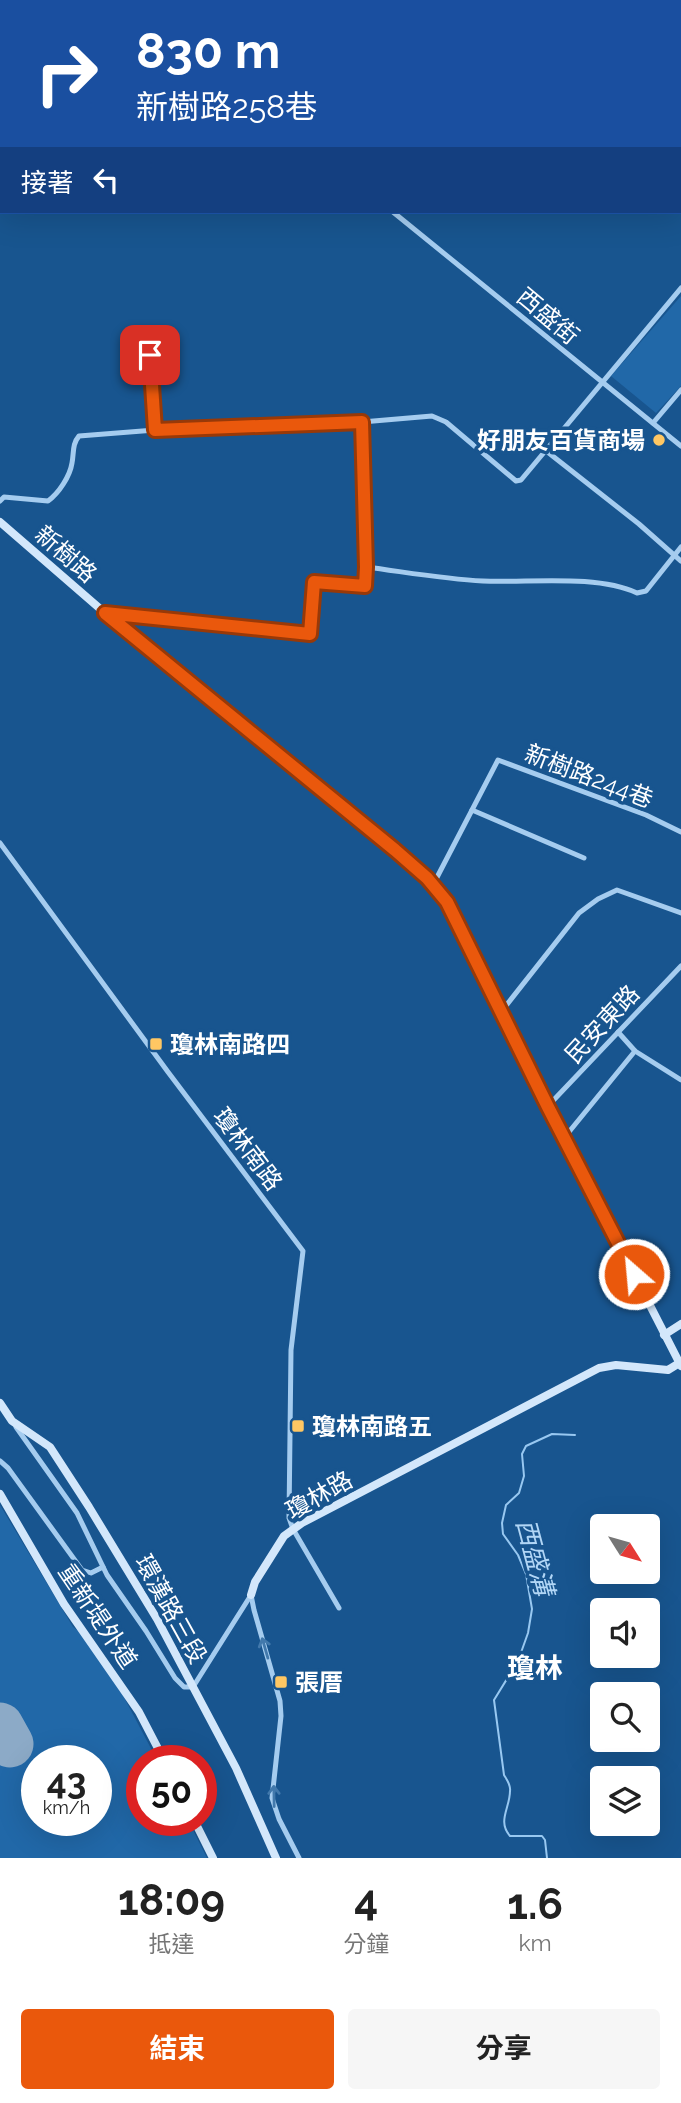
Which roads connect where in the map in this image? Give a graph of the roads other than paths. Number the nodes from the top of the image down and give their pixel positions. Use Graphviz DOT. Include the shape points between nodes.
graph roads {
  1 [pos="395,214"];
  2 [pos="681,288"];
  3 [pos="150,355"];
  4 [pos="601,383"];
  5 [pos="681,390"];
  6 [pos="362,422"];
  7 [pos="653,423"];
  8 [pos="155,430"];
  9 [pos="681,446"];
  10 [pos="545,450"];
  11 [pos="0,501"];
  12 [pos="0,522"];
  13 [pos="681,547"];
  14 [pos="674,556"];
  15 [pos="681,561"];
  16 [pos="366,567"];
  17 [pos="105,613"];
  18 [pos="472,810"];
  19 [pos="681,832"];
  20 [pos="0,843"];
  21 [pos="584,858"];
  22 [pos="433,886"];
  23 [pos="681,913"];
  24 [pos="681,966"];
  25 [pos="501,1012"];
  26 [pos="618,1032"];
  27 [pos="635,1051"];
  28 [pos="681,1080"];
  29 [pos="548,1107"];
  30 [pos="564,1138"];
  31 [pos="681,1324"];
  32 [pos="667,1339"];
  33 [pos="681,1362"];
  34 [pos="0,1403"];
  35 [pos="12,1421"];
  36 [pos="0,1461"];
  37 [pos="0,1494"];
  38 [pos="293,1529"];
  39 [pos="103,1567"];
  40 [pos="251,1595"];
  41 [pos="340,1608"];
  42 [pos="192,1687"];
  43 [pos="156,1745"];
  44 [pos="202,1836"];
  45 [pos="213,1858"];
  46 [pos="276,1858"];
  47 [pos="299,1858"];
  1 -- 4 [label="street, 西盛街"];
  2 -- 4 [label="street"];
  3 -- 8 [label="street"];
  4 -- 7 [label="street, 西盛街"];
  4 -- 10 [label="street"];
  5 -- 7 [label="street"];
  6 -- 8 [label="street"];
  6 -- 10 [label="street" via="432,416 446,422 516,481"];
  6 -- 16 [label="street"];
  7 -- 9 [label="street, 西盛街"];
  8 -- 11 [label="street" via="79,436 74,441 72,466 54,496 48,500 5,497"];
  10 -- 14 [label="street"];
  12 -- 17 [label="street, 新樹路"];
  13 -- 14 [label="street"];
  14 -- 15 [label="street"];
  14 -- 16 [label="street" via="646,591 637,593 586,582 482,581"];
  16 -- 17 [label="street" via="365,586 314,582 310,634"];
  17 -- 22 [label="street, 新樹路"];
  18 -- 19 [label="street, 新樹路244巷" via="498,760"];
  18 -- 21 [label="street"];
  18 -- 22 [label="street, 新樹路244巷"];
  20 -- 38 [label="street, 瓊林南路" via="303,1251 291,1350 289,1518"];
  22 -- 25 [label="street, 新樹路" via="447,902"];
  23 -- 25 [label="street" via="617,890 598,899 579,913"];
  24 -- 26 [label="street, 民安東路"];
  25 -- 29 [label="street, 新樹路"];
  26 -- 27 [label="street"];
  26 -- 29 [label="street, 民安東路"];
  27 -- 28 [label="street"];
  27 -- 30 [label="street"];
  29 -- 30 [label="street, 新樹路"];
  30 -- 32 [label="street, 新樹路"];
  31 -- 32 [label="street"];
  32 -- 33 [label="street, 新樹路"];
  33 -- 38 [label="street, 瓊林路" via="667,1370 616,1365 598,1368"];
  34 -- 35 [label="street, 環漢路三段"];
  35 -- 39 [label="street" via="78,1513"];
  35 -- 42 [label="street, 環漢路三段" via="50,1447 157,1619"];
  36 -- 39 [label="street" via="82,1570 91,1573"];
  37 -- 43 [label="street, 重新堤外道" via="64,1604 139,1712"];
  38 -- 40 [label="street, 瓊林路" via="284,1536"];
  38 -- 41 [label="street"];
  39 -- 42 [label="street" via="175,1678 184,1687"];
  40 -- 42 [label="street"];
  47 -- 40 [label="street, one-way" via="272,1798 280,1701"];
  42 -- 46 [label="street, 環漢路三段"];
  44 -- 45 [label="street"];
}
